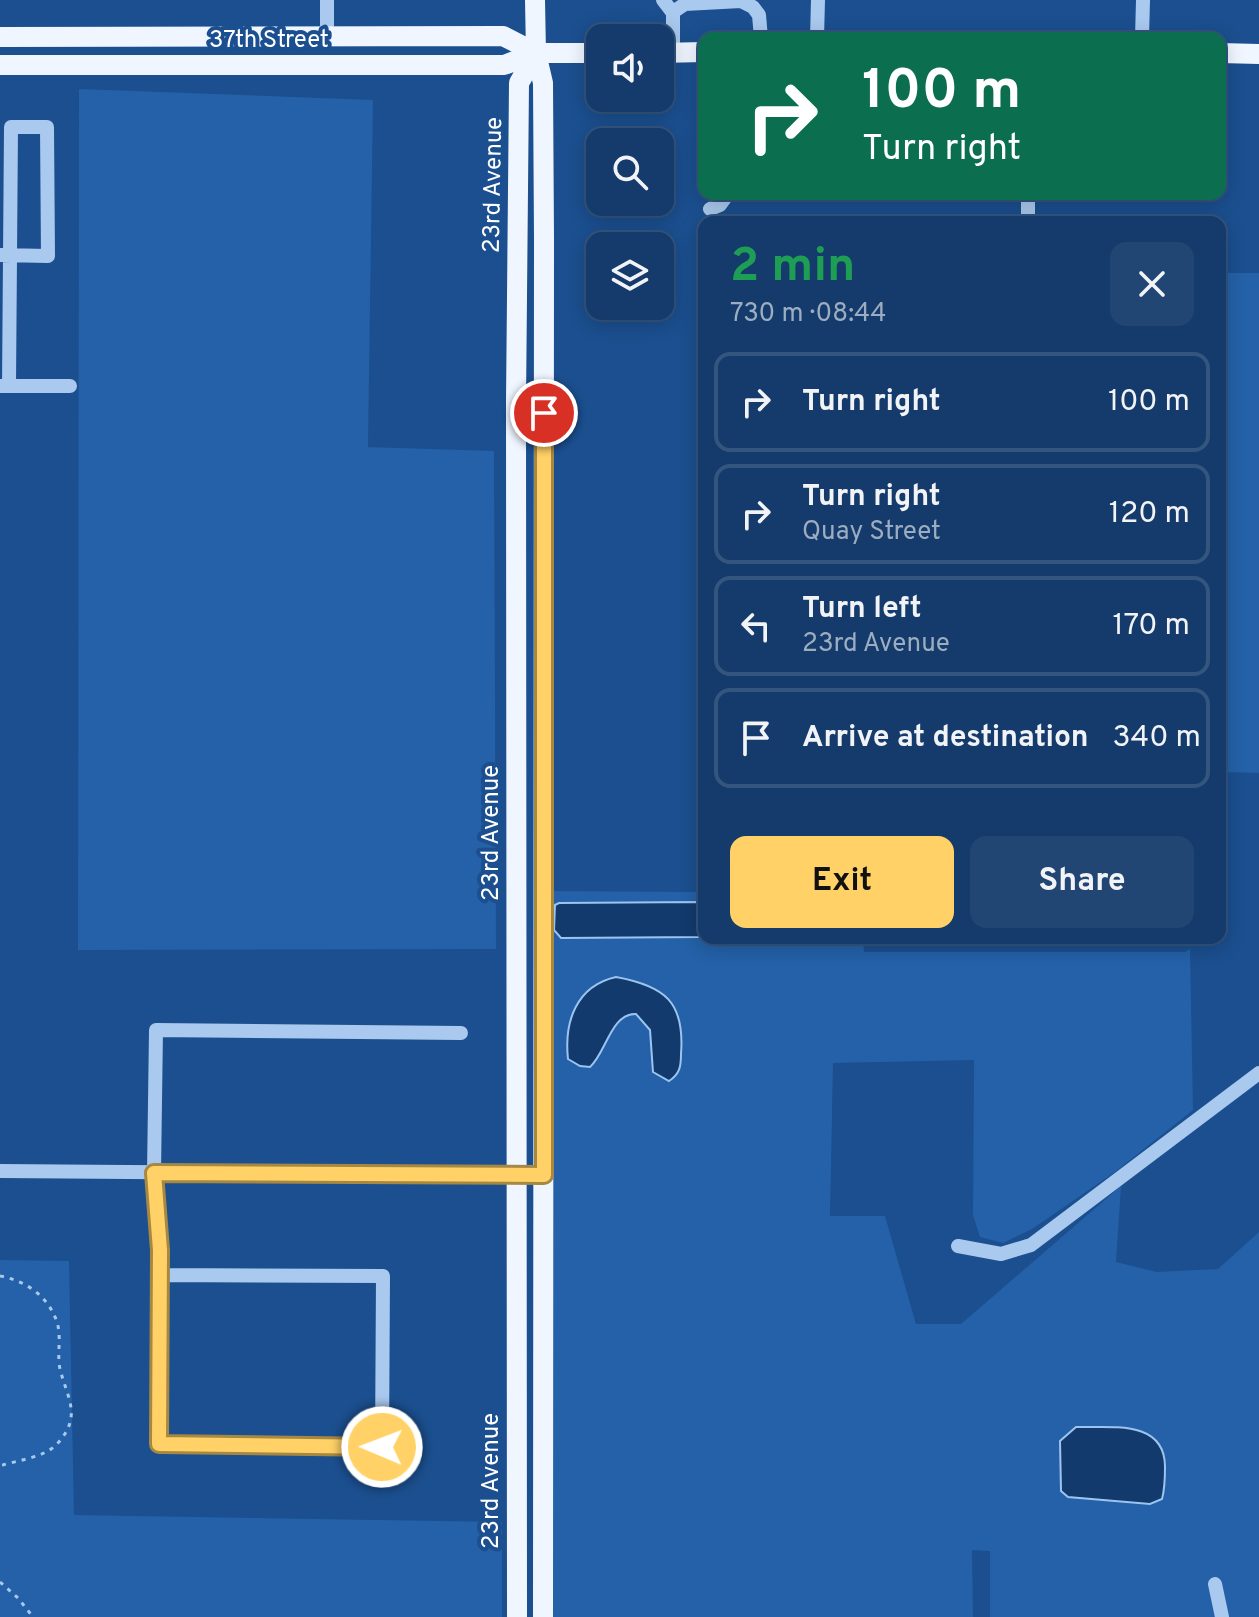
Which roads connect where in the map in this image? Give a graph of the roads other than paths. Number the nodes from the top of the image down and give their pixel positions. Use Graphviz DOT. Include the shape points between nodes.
graph roads {
  1 [pos="327,0"];
  2 [pos="535,0"];
  3 [pos="663,0"];
  4 [pos="818,0"];
  5 [pos="1143,0"];
  6 [pos="673,12"];
  7 [pos="671,24"];
  8 [pos="760,32"];
  9 [pos="817,32"];
  10 [pos="1142,32"];
  11 [pos="327,35"];
  12 [pos="103,36"];
  13 [pos="0,37"];
  14 [pos="674,52"];
  15 [pos="698,52"];
  16 [pos="536,53"];
  17 [pos="586,53"];
  18 [pos="1226,53"];
  19 [pos="1259,54"];
  20 [pos="0,65"];
  21 [pos="103,65"];
  22 [pos="724,200"];
  23 [pos="710,209"];
  24 [pos="5,255"];
  25 [pos="4,386"];
  26 [pos="70,386"];
  27 [pos="461,1033"];
  28 [pos="1259,1073"];
  29 [pos="0,1171"];
  30 [pos="154,1173"];
  31 [pos="517,1175"];
  32 [pos="544,1175"];
  33 [pos="958,1246"];
  34 [pos="160,1275"];
  35 [pos="1215,1584"];
  36 [pos="517,1617"];
  37 [pos="543,1617"];
  38 [pos="1222,1617"];
  1 -- 11 [label="street"];
  2 -- 16 [label="main road, 23rd Avenue"];
  3 -- 6 [label="street"];
  4 -- 9 [label="street"];
  5 -- 10 [label="street"];
  6 -- 7 [label="street"];
  6 -- 8 [label="street" via="685,4 741,1 759,15"];
  11 -- 12 [label="main road, 37th Street"];
  11 -- 16 [label="main road, 37th Street" via="503,36"];
  12 -- 13 [label="main road, 37th Street"];
  12 -- 21 [label="main road"];
  14 -- 15 [label="main road"];
  16 -- 17 [label="main road, 37th Street"];
  16 -- 21 [label="main road, 37th Street" via="504,65"];
  16 -- 31 [label="main road, 23rd Avenue" via="519,83"];
  16 -- 32 [label="main road, 23rd Avenue" via="543,83"];
  18 -- 19 [label="main road"];
  20 -- 21 [label="main road, 37th Street"];
  22 -- 23 [label="street"];
  24 -- 24 [label="street" via="48,256 47,127 11,127"];
  24 -- 25 [label="street"];
  25 -- 26 [label="street"];
  27 -- 30 [label="street" via="156,1030"];
  28 -- 33 [label="street" via="1031,1245 1001,1254"];
  29 -- 30 [label="street"];
  30 -- 31 [label="street"];
  30 -- 34 [label="street"];
  31 -- 32 [label="street"];
  31 -- 36 [label="main road, 23rd Avenue"];
  32 -- 37 [label="main road, 23rd Avenue"];
  34 -- 34 [label="street" via="383,1276 382,1447 159,1444"];
  35 -- 38 [label="street"];
}
